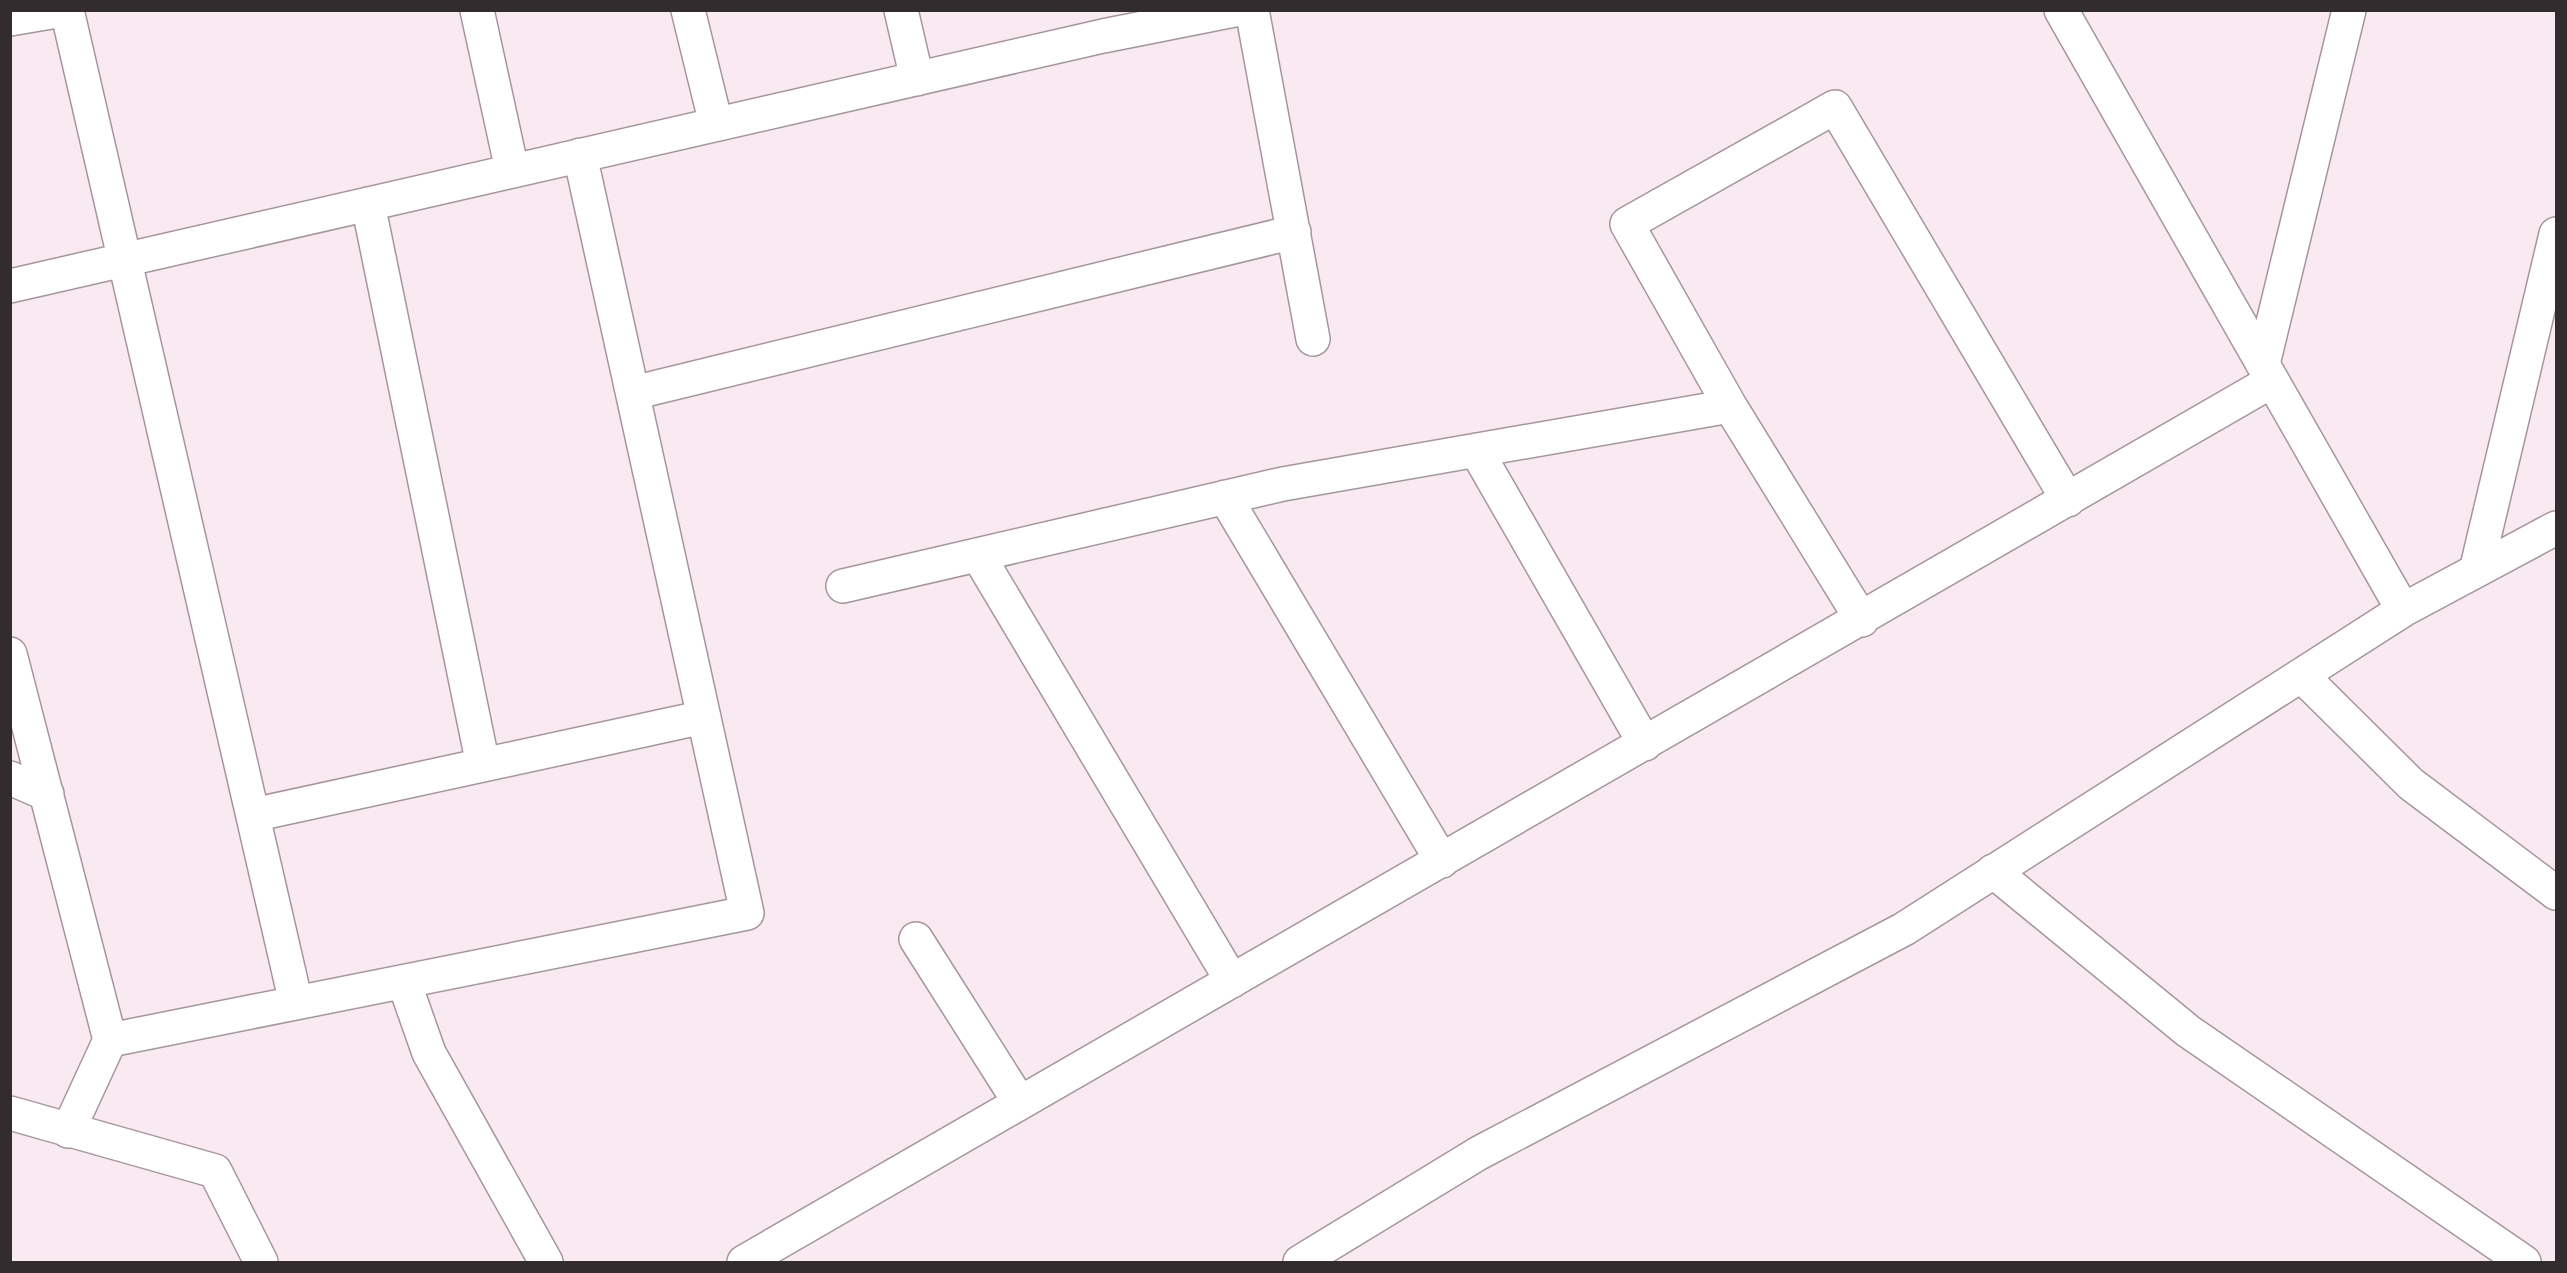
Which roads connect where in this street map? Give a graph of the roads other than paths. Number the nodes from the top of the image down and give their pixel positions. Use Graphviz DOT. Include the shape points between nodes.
graph roads {
  1 [pos="63,10"];
  2 [pos="67,10"];
  3 [pos="477,10"];
  4 [pos="688,10"];
  5 [pos="901,10"];
  6 [pos="1234,10"];
  7 [pos="1252,10"];
  8 [pos="2061,10"];
  9 [pos="2349,10"];
  10 [pos="10,20"];
  11 [pos="1100,23"];
  12 [pos="917,79"];
  13 [pos="716,124"];
  14 [pos="580,155"];
  15 [pos="512,170"];
  16 [pos="368,204"];
  17 [pos="1294,232"];
  18 [pos="2556,234"];
  19 [pos="125,260"];
  20 [pos="10,286"];
  21 [pos="1313,339"];
  22 [pos="2267,373"];
  23 [pos="633,393"];
  24 [pos="1730,406"];
  25 [pos="1476,450"];
  26 [pos="1224,497"];
  27 [pos="2068,500"];
  28 [pos="2556,528"];
  29 [pos="978,555"];
  30 [pos="2476,571"];
  31 [pos="843,586"];
  32 [pos="2403,610"];
  33 [pos="1862,620"];
  34 [pos="10,654"];
  35 [pos="2301,675"];
  36 [pos="704,717"];
  37 [pos="1645,744"];
  38 [pos="483,765"];
  39 [pos="10,778"];
  40 [pos="47,794"];
  41 [pos="253,815"];
  42 [pos="1443,861"];
  43 [pos="1993,871"];
  44 [pos="2556,893"];
  45 [pos="916,939"];
  46 [pos="1233,981"];
  47 [pos="404,982"];
  48 [pos="296,1003"];
  49 [pos="110,1040"];
  50 [pos="1020,1103"];
  51 [pos="10,1113"];
  52 [pos="68,1131"];
  53 [pos="261,1263"];
  54 [pos="546,1263"];
  55 [pos="744,1263"];
  56 [pos="1300,1263"];
  57 [pos="2524,1263"];
  1 -- 10 [label="street"];
  2 -- 19 [label="street"];
  3 -- 15 [label="street"];
  4 -- 13 [label="street"];
  5 -- 12 [label="street"];
  6 -- 11 [label="street"];
  7 -- 17 [label="street"];
  8 -- 22 [label="street"];
  9 -- 22 [label="street"];
  11 -- 12 [label="street"];
  12 -- 13 [label="street"];
  13 -- 14 [label="street"];
  14 -- 15 [label="street"];
  14 -- 23 [label="street"];
  15 -- 16 [label="street"];
  16 -- 19 [label="street"];
  16 -- 38 [label="street"];
  17 -- 21 [label="street"];
  17 -- 23 [label="street"];
  18 -- 30 [label="street"];
  19 -- 20 [label="street"];
  19 -- 41 [label="street"];
  22 -- 27 [label="street"];
  22 -- 32 [label="street"];
  23 -- 36 [label="street"];
  24 -- 25 [label="street"];
  24 -- 27 [label="street" via="1627,224 1836,107"];
  24 -- 33 [label="street"];
  25 -- 26 [label="street"];
  25 -- 37 [label="street"];
  26 -- 29 [label="street"];
  26 -- 42 [label="street"];
  27 -- 33 [label="street"];
  28 -- 30 [label="street"];
  29 -- 31 [label="street"];
  29 -- 46 [label="street"];
  30 -- 32 [label="street"];
  32 -- 35 [label="street"];
  33 -- 37 [label="street"];
  34 -- 40 [label="street"];
  35 -- 43 [label="street"];
  35 -- 44 [label="street" via="2411,784"];
  36 -- 38 [label="street"];
  36 -- 47 [label="street" via="747,913"];
  37 -- 42 [label="street"];
  38 -- 41 [label="street"];
  39 -- 40 [label="street"];
  40 -- 49 [label="street"];
  41 -- 48 [label="street"];
  42 -- 46 [label="street"];
  43 -- 56 [label="street" via="1904,928 1479,1153"];
  43 -- 57 [label="street" via="2188,1031"];
  45 -- 50 [label="street"];
  46 -- 50 [label="street"];
  47 -- 48 [label="street"];
  47 -- 54 [label="street" via="429,1053"];
  48 -- 49 [label="street"];
  49 -- 52 [label="street"];
  50 -- 55 [label="street"];
  51 -- 52 [label="street"];
  52 -- 53 [label="street" via="215,1171"];
}
